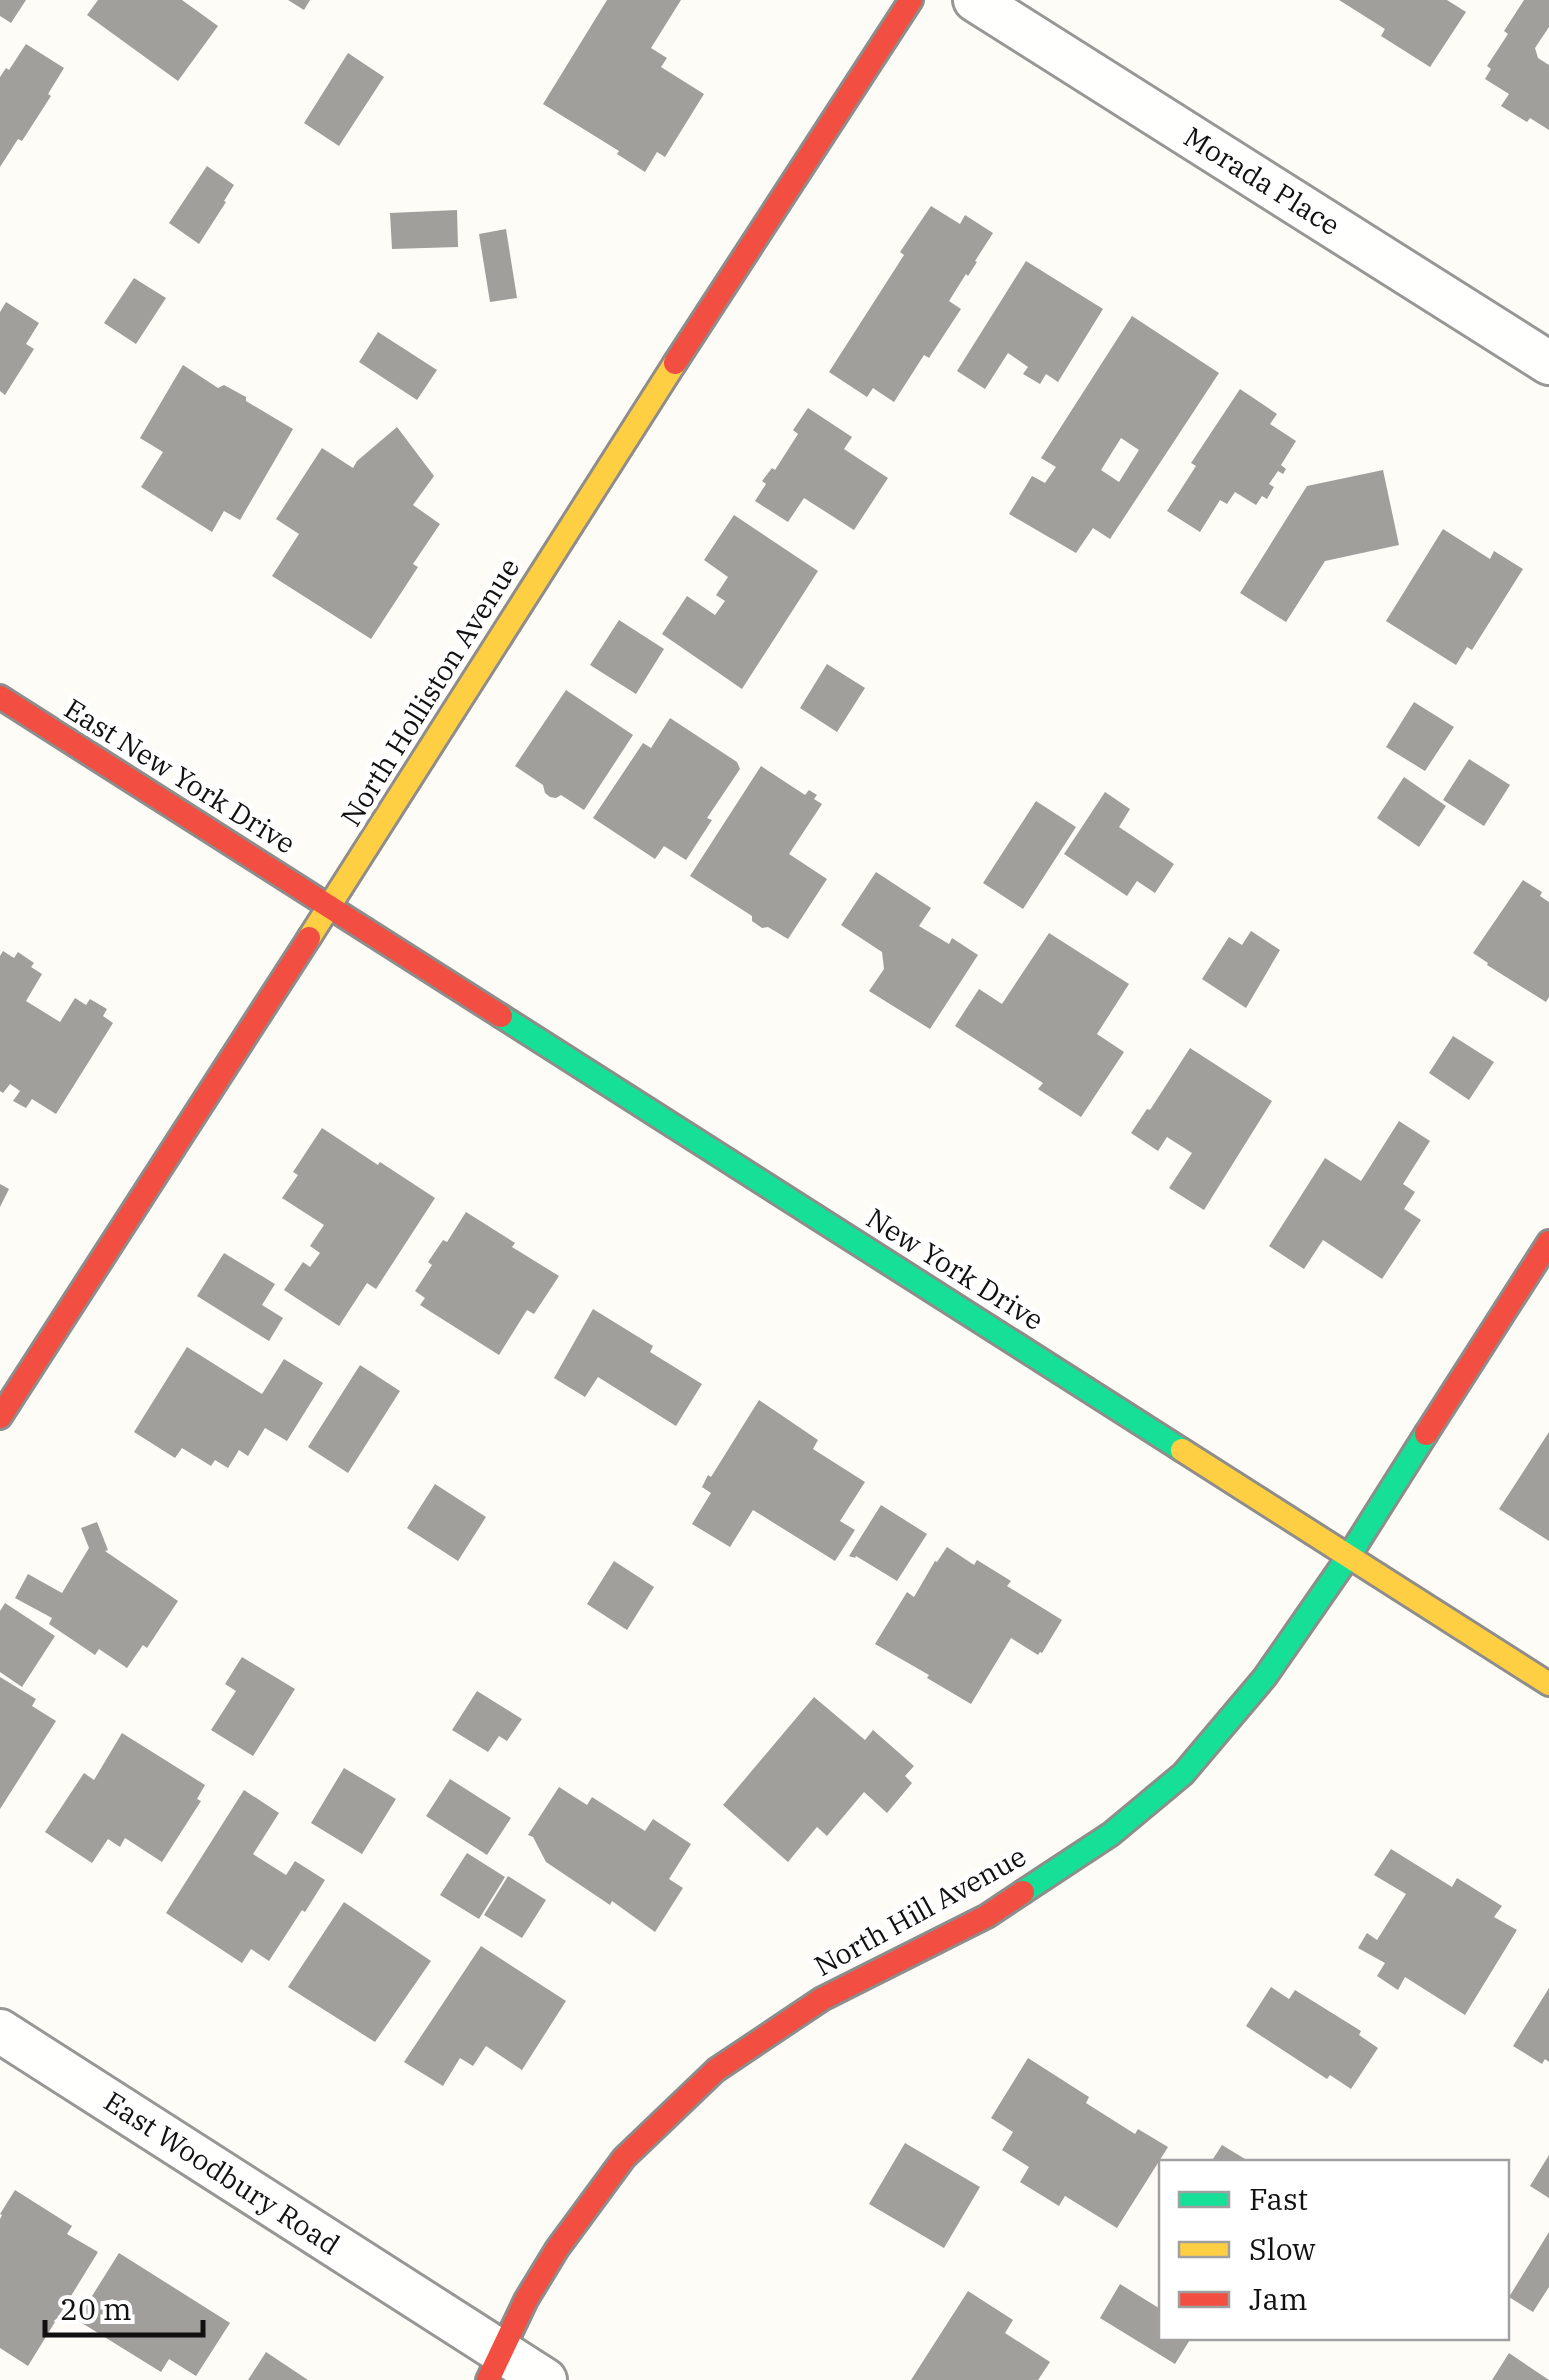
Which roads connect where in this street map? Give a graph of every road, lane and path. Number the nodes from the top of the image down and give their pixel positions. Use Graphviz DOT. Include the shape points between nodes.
graph roads {
  1 [pos="910,0"];
  2 [pos="975,0"];
  3 [pos="1549,363"];
  4 [pos="0,697"];
  5 [pos="329,906"];
  6 [pos="1549,1242"];
  7 [pos="0,1417"];
  8 [pos="1349,1556"];
  9 [pos="1549,1684"];
  10 [pos="0,2032"];
  11 [pos="494,2366"];
  12 [pos="545,2380"];
  1 -- 5 [label="street, North Holliston Avenue"];
  2 -- 3 [label="street, Morada Place"];
  4 -- 5 [label="street, East New York Drive"];
  5 -- 7 [label="street, North Holliston Avenue"];
  5 -- 8 [label="street, New York Drive"];
  6 -- 8 [label="street, North Hill Avenue"];
  8 -- 9 [label="street, New York Drive"];
  8 -- 11 [label="street, North Hill Avenue" via="1265,1676 1183,1774 1111,1834 987,1916 822,1999 716,2070 624,2158 557,2249"];
  10 -- 11 [label="street, East Woodbury Road"];
  11 -- 12 [label="street, East Woodbury Road"];
}
